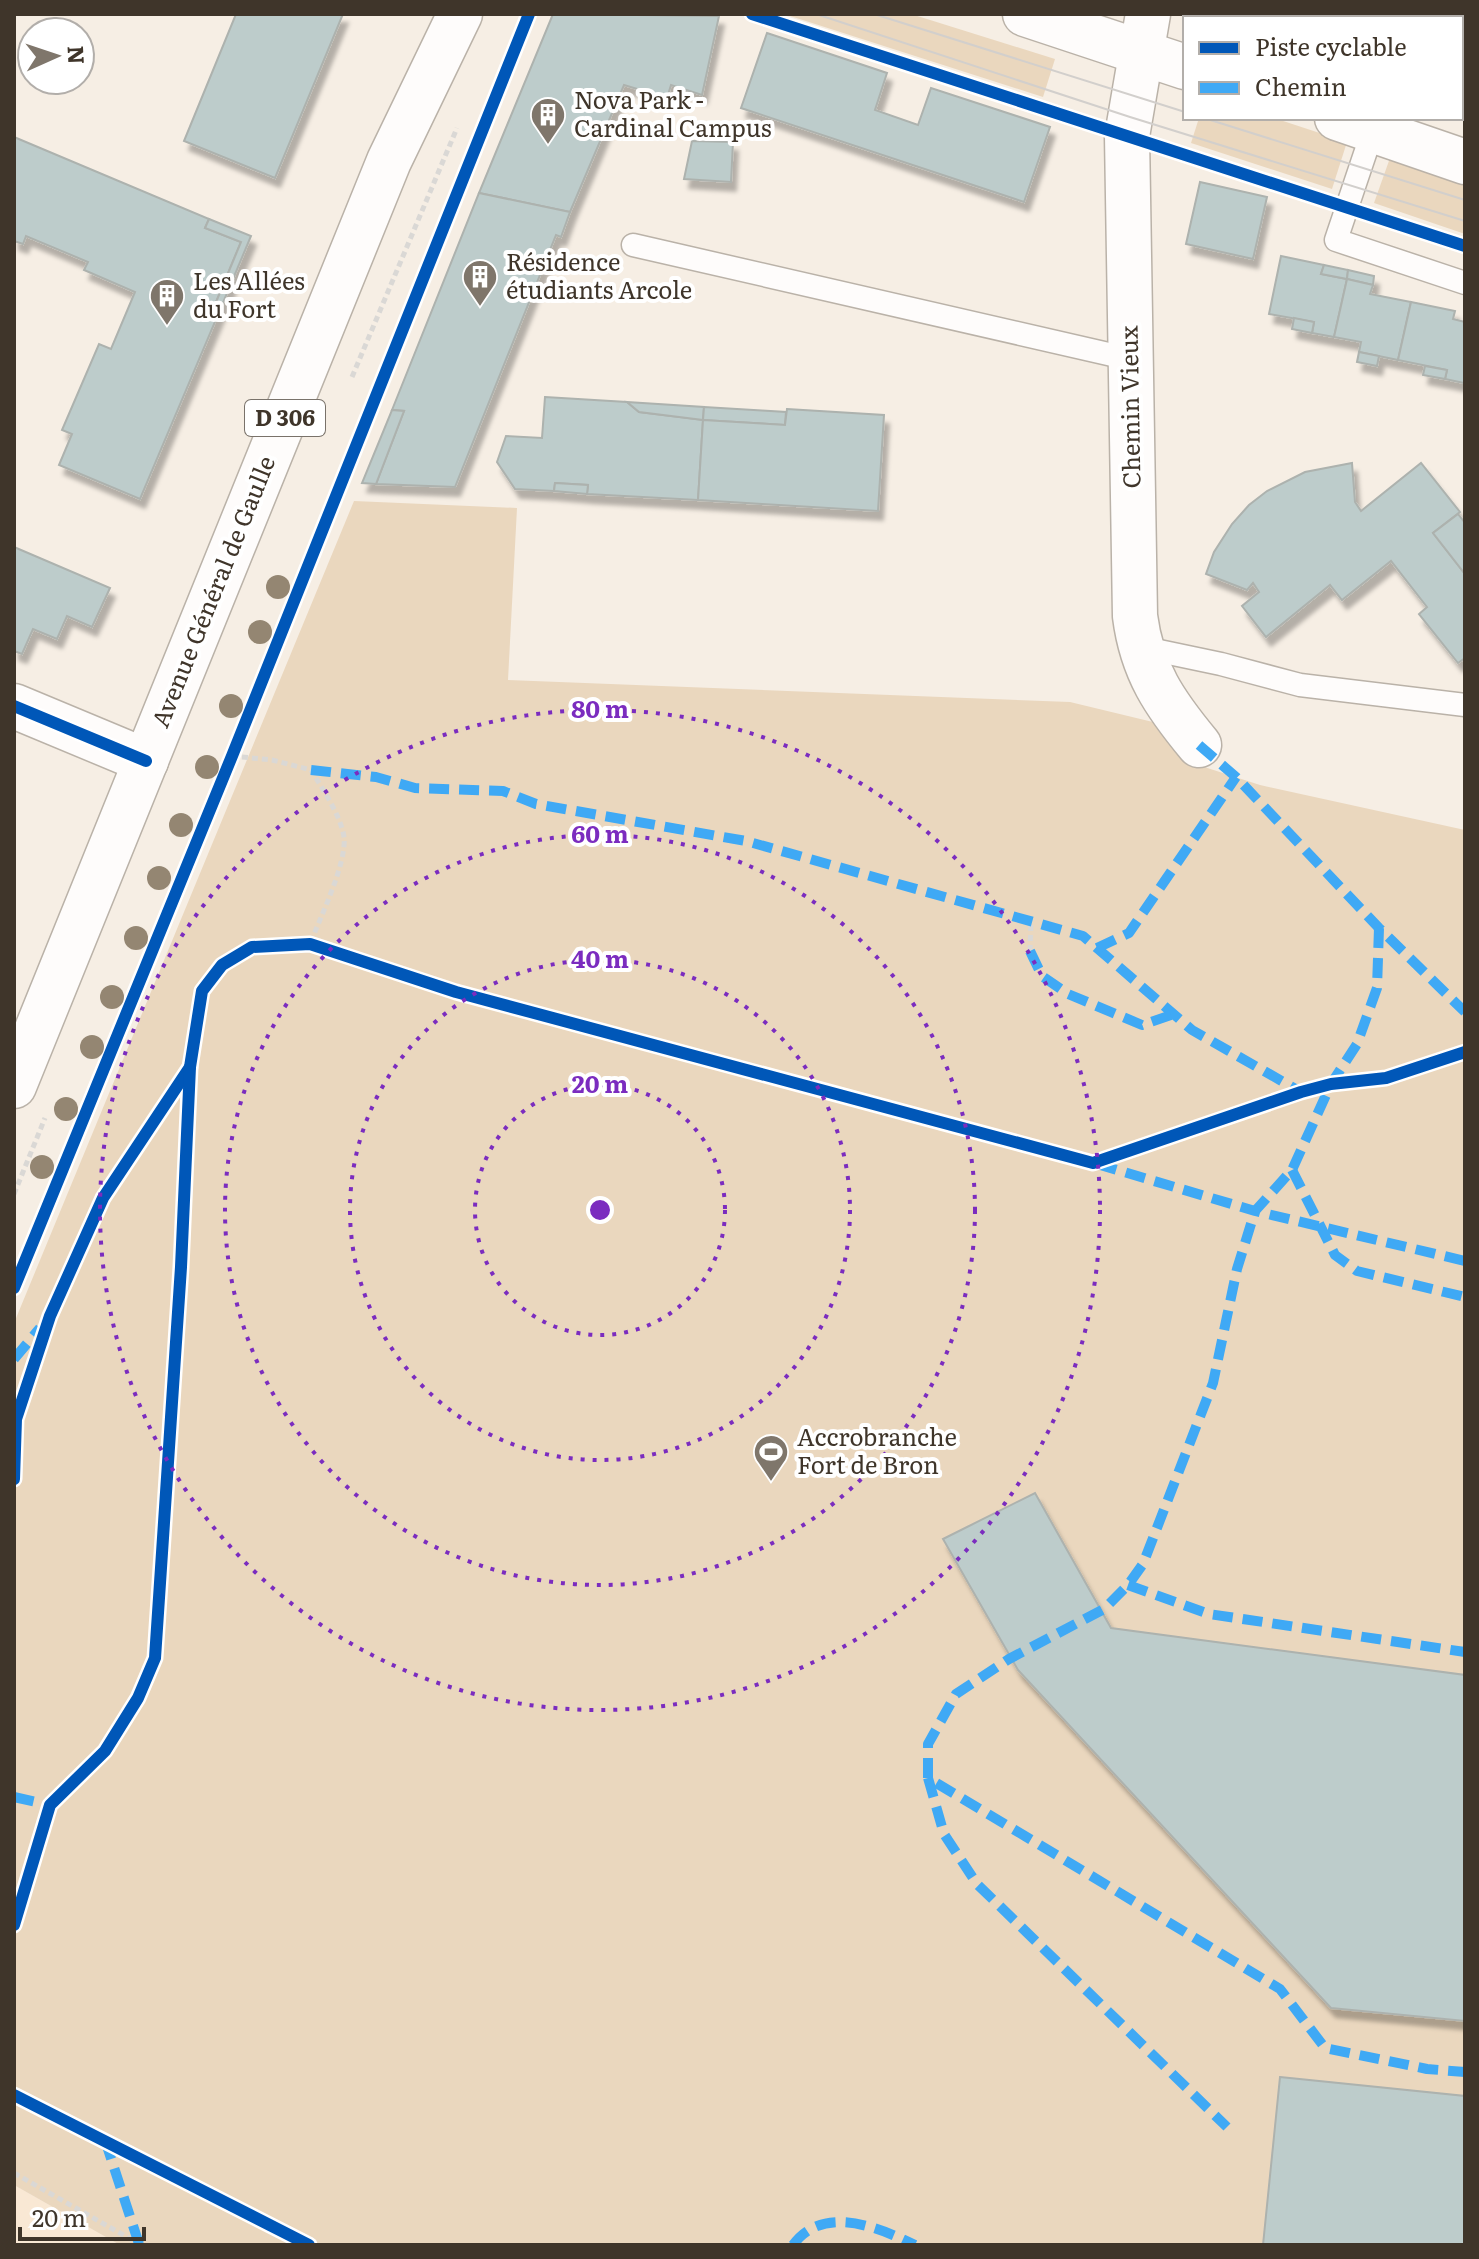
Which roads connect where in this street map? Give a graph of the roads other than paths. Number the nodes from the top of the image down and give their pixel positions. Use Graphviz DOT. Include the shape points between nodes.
graph roads {
  1 [pos="460,14"];
  2 [pos="1025,14"];
  3 [pos="1145,33"];
  4 [pos="1183,65"];
  5 [pos="1355,124"];
  6 [pos="1465,162"];
  7 [pos="633,245"];
  8 [pos="1465,283"];
  9 [pos="1130,359"];
  10 [pos="1139,646"];
  11 [pos="1465,705"];
  12 [pos="14,706"];
  13 [pos="1199,745"];
  14 [pos="146,761"];
  15 [pos="14,1086"];
  1 -- 14 [label="main road, Avenue Général de Gaulle / D 306" via="389,161"];
  2 -- 3 [label="main road"];
  3 -- 4 [label="main road"];
  3 -- 9 [label="main road, Chemin Vieux" via="1127,136"];
  5 -- 6 [label="main road"];
  5 -- 8 [label="lane" via="1336,240"];
  7 -- 9 [label="lane"];
  9 -- 10 [label="main road, Chemin Vieux"];
  10 -- 11 [label="lane" via="1300,685"];
  10 -- 13 [label="main road, Chemin Vieux" via="1167,706"];
  12 -- 14 [label="main road"];
  14 -- 15 [label="main road, Avenue Général de Gaulle / D 306"];
}
